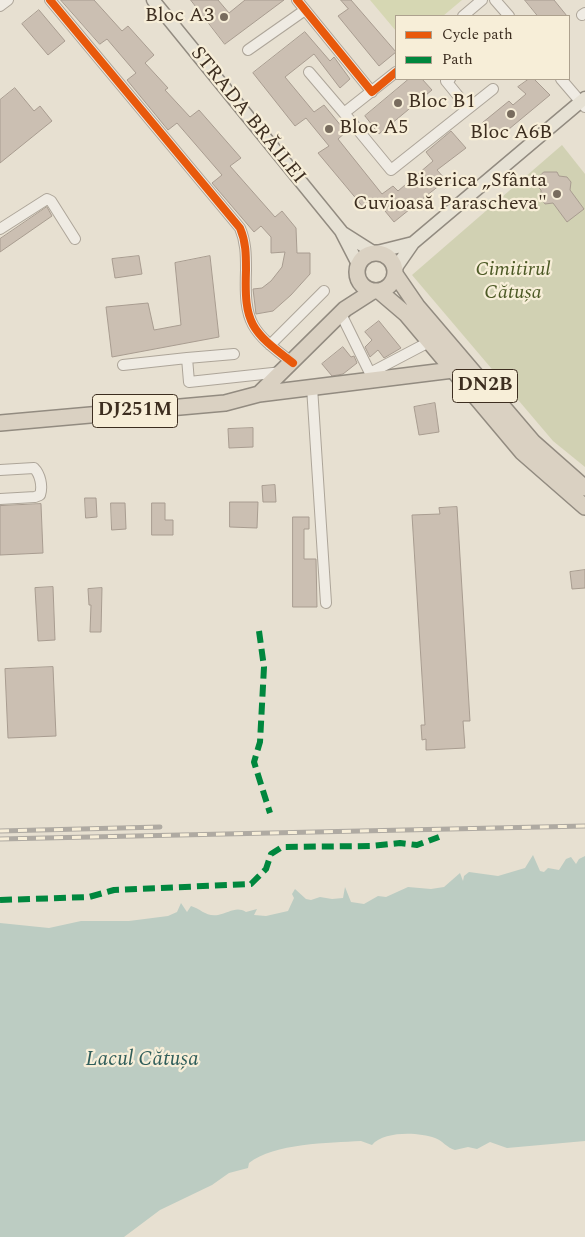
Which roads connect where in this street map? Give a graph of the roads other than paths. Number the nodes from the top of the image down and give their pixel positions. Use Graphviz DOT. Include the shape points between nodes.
graph roads {
  1 [pos="8,0"];
  2 [pos="50,0"];
  3 [pos="153,0"];
  4 [pos="296,0"];
  5 [pos="482,0"];
  6 [pos="495,0"];
  7 [pos="0,6"];
  8 [pos="305,10"];
  9 [pos="464,15"];
  10 [pos="508,15"];
  11 [pos="248,50"];
  12 [pos="309,72"];
  13 [pos="395,73"];
  14 [pos="446,80"];
  15 [pos="562,80"];
  16 [pos="493,89"];
  17 [pos="372,92"];
  18 [pos="584,102"];
  19 [pos="468,108"];
  20 [pos="344,113"];
  21 [pos="0,229"];
  22 [pos="341,231"];
  23 [pos="75,239"];
  24 [pos="413,243"];
  25 [pos="375,252"];
  26 [pos="357,268"];
  27 [pos="395,271"];
  28 [pos="376,291"];
  29 [pos="324,292"];
  30 [pos="343,312"];
  31 [pos="429,342"];
  32 [pos="270,345"];
  33 [pos="234,354"];
  34 [pos="187,358"];
  35 [pos="123,365"];
  36 [pos="288,367"];
  37 [pos="453,370"];
  38 [pos="369,377"];
  39 [pos="312,388"];
  40 [pos="259,394"];
  41 [pos="3,421"];
  42 [pos="0,470"];
  43 [pos="585,488"];
  44 [pos="0,499"];
  45 [pos="585,507"];
  46 [pos="326,603"];
  1 -- 7 [label="street"];
  2 -- 32 [label="street" via="240,228 246,244 246,309 255,328"];
  3 -- 22 [label="main road, STRADA BRĂILEI / DN2B"];
  4 -- 8 [label="street"];
  5 -- 9 [label="street"];
  6 -- 10 [label="street"];
  8 -- 11 [label="street"];
  8 -- 17 [label="street"];
  12 -- 20 [label="street"];
  13 -- 17 [label="street"];
  14 -- 19 [label="street"];
  15 -- 18 [label="street"];
  16 -- 19 [label="street"];
  17 -- 20 [label="street"];
  18 -- 24 [label="main road"];
  19 -- 20 [label="street" via="391,170"];
  21 -- 23 [label="street" via="47,199"];
  22 -- 25 [label="main road, STRADA BRĂILEI / DN2B"];
  22 -- 26 [label="main road, STRADA BRĂILEI / DN2B"];
  24 -- 25 [label="main road"];
  24 -- 27 [label="main road"];
  25 -- 26 [label="highway" via="362,258"];
  25 -- 27 [label="highway, STRADA BRĂILEI / DN2B" via="389,257"];
  26 -- 28 [label="highway, STRADA BRĂILEI / DN2B" via="359,282"];
  26 -- 30 [label="highway, DJ251M"];
  27 -- 28 [label="highway" via="390,285"];
  27 -- 43 [label="highway, STRADA BRĂILEI / DN2B" via="417,306 533,442"];
  28 -- 30 [label="highway, DJ251M"];
  28 -- 31 [label="highway, STRADA BRĂILEI / DN2B" via="406,314"];
  29 -- 32 [label="street"];
  30 -- 36 [label="highway, DJ251M"];
  30 -- 38 [label="street"];
  31 -- 37 [label="highway, STRADA BRĂILEI / DN2B"];
  31 -- 38 [label="street"];
  32 -- 36 [label="street"];
  33 -- 34 [label="street"];
  34 -- 35 [label="street"];
  34 -- 36 [label="street" via="189,382"];
  36 -- 40 [label="highway, DJ251M"];
  37 -- 38 [label="highway, DJ251M"];
  37 -- 45 [label="highway, STRADA BRĂILEI / DN2B" via="522,452"];
  38 -- 39 [label="highway, DJ251M"];
  39 -- 40 [label="highway, DJ251M"];
  39 -- 46 [label="street"];
  40 -- 41 [label="highway, DJ251M" via="225,404"];
  42 -- 44 [label="street" via="34,468 39,473 42,491 36,497"];
}
